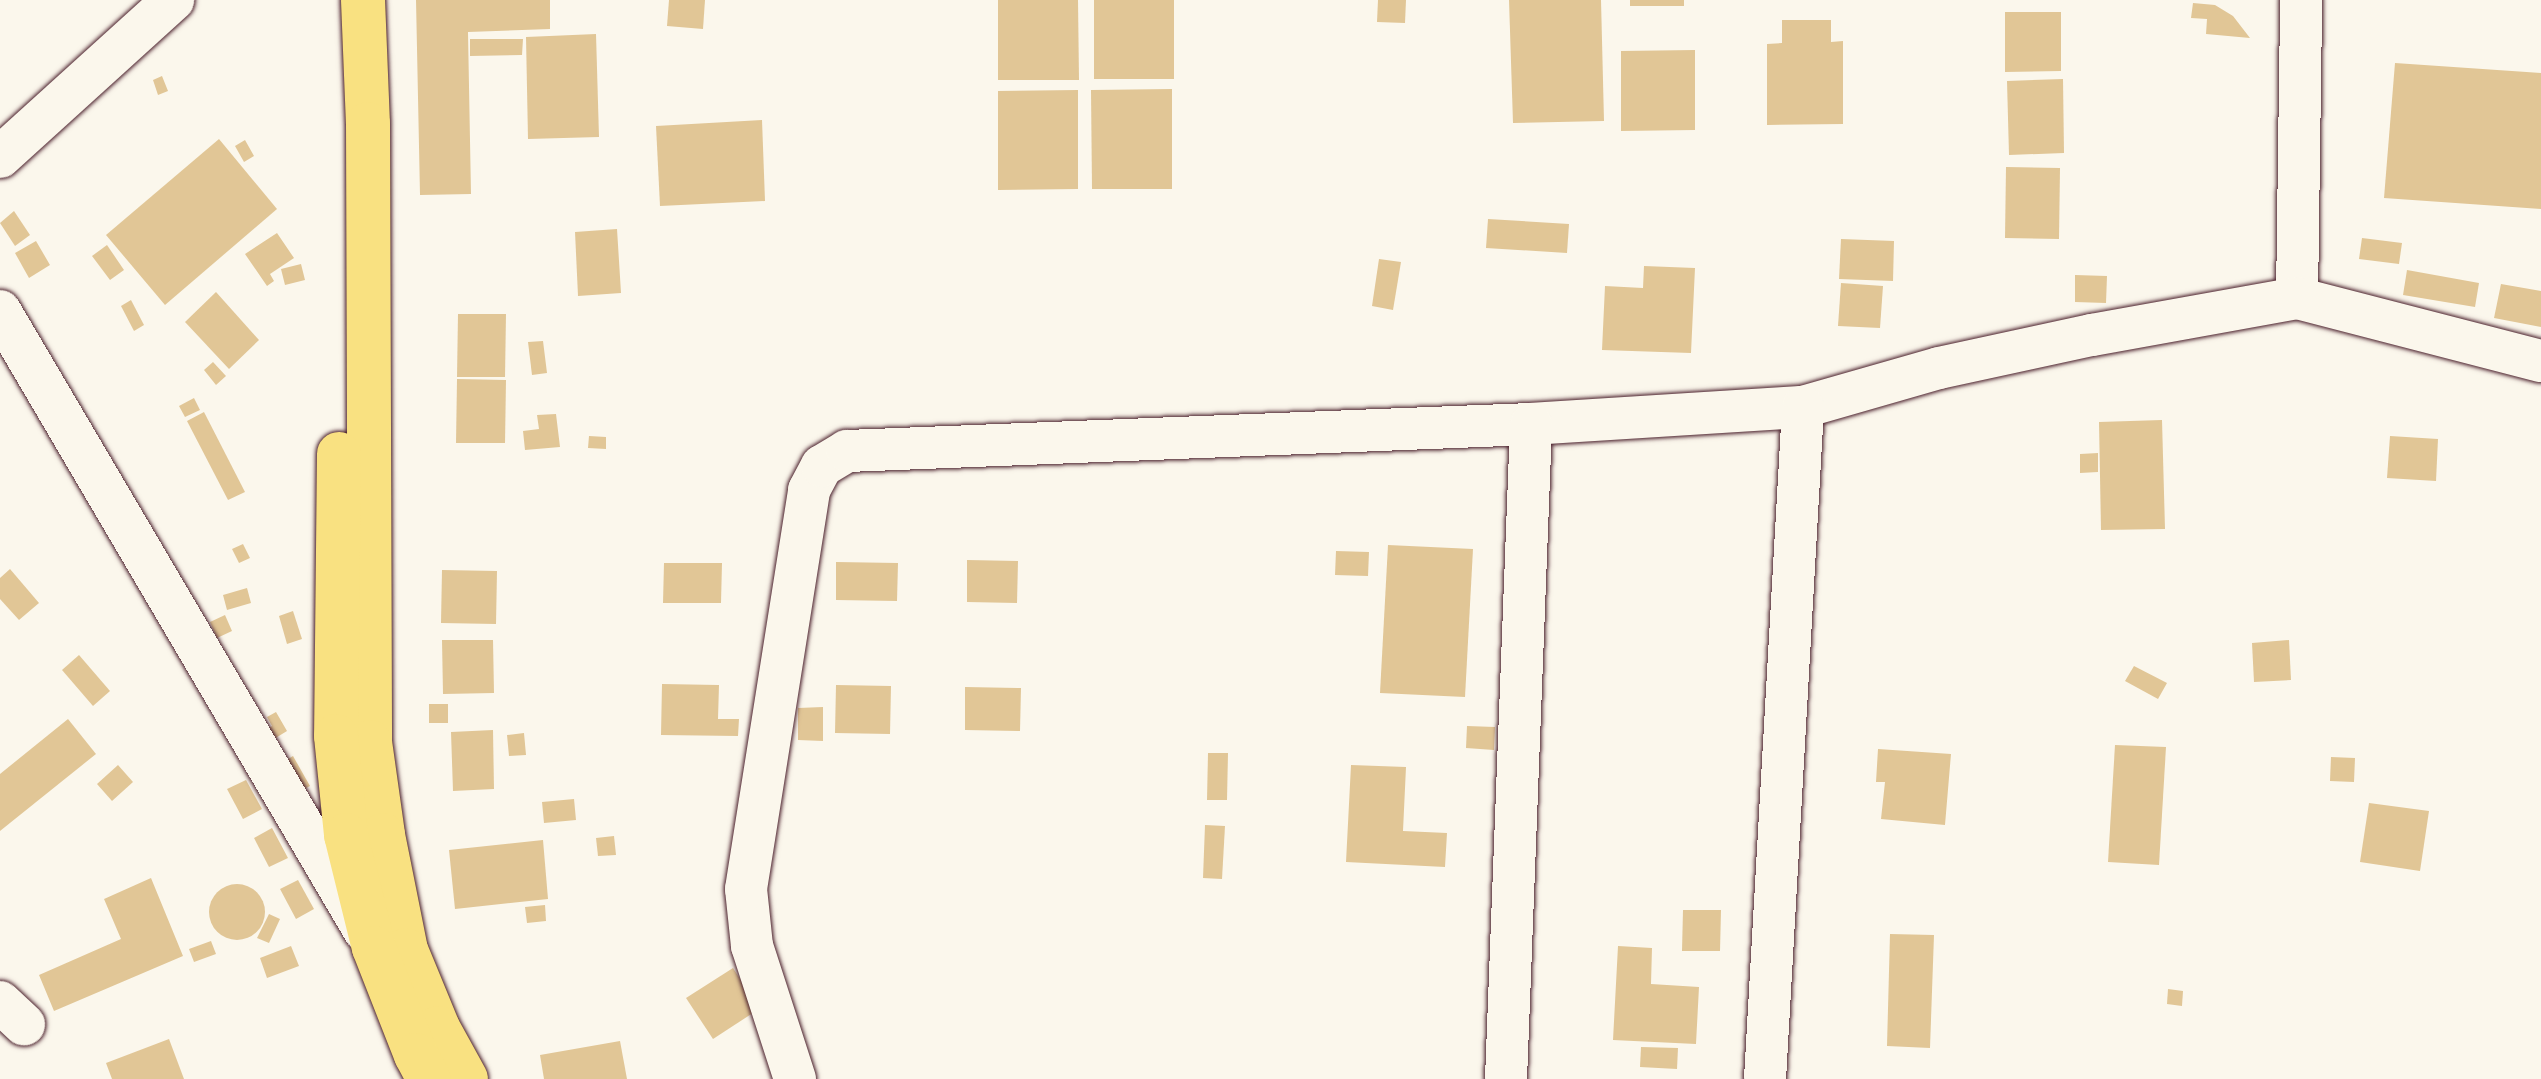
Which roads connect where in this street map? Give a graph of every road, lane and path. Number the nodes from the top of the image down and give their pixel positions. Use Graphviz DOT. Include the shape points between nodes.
graph roads {
  1 [pos="173,0"];
  2 [pos="338,0"];
  3 [pos="363,0"];
  4 [pos="2301,0"];
  5 [pos="0,157"];
  6 [pos="2297,298"];
  7 [pos="0,311"];
  8 [pos="2541,361"];
  9 [pos="1803,407"];
  10 [pos="1531,424"];
  11 [pos="374,948"];
  12 [pos="423,1060"];
  13 [pos="466,1079"];
  14 [pos="795,1079"];
  15 [pos="1506,1079"];
  16 [pos="1765,1079"];
  1 -- 5 [label="street"];
  2 -- 11 [label="highway" via="336,736 346,835"];
  3 -- 12 [label="highway" via="370,742"];
  4 -- 6 [label="street"];
  6 -- 8 [label="street"];
  6 -- 9 [label="street" via="1954,365"];
  7 -- 11 [label="street"];
  9 -- 10 [label="street"];
  9 -- 16 [label="street"];
  10 -- 14 [label="street" via="847,451 822,466 809,490 746,889 752,946"];
  10 -- 15 [label="street"];
  11 -- 12 [label="highway"];
  12 -- 13 [label="highway"];
}
